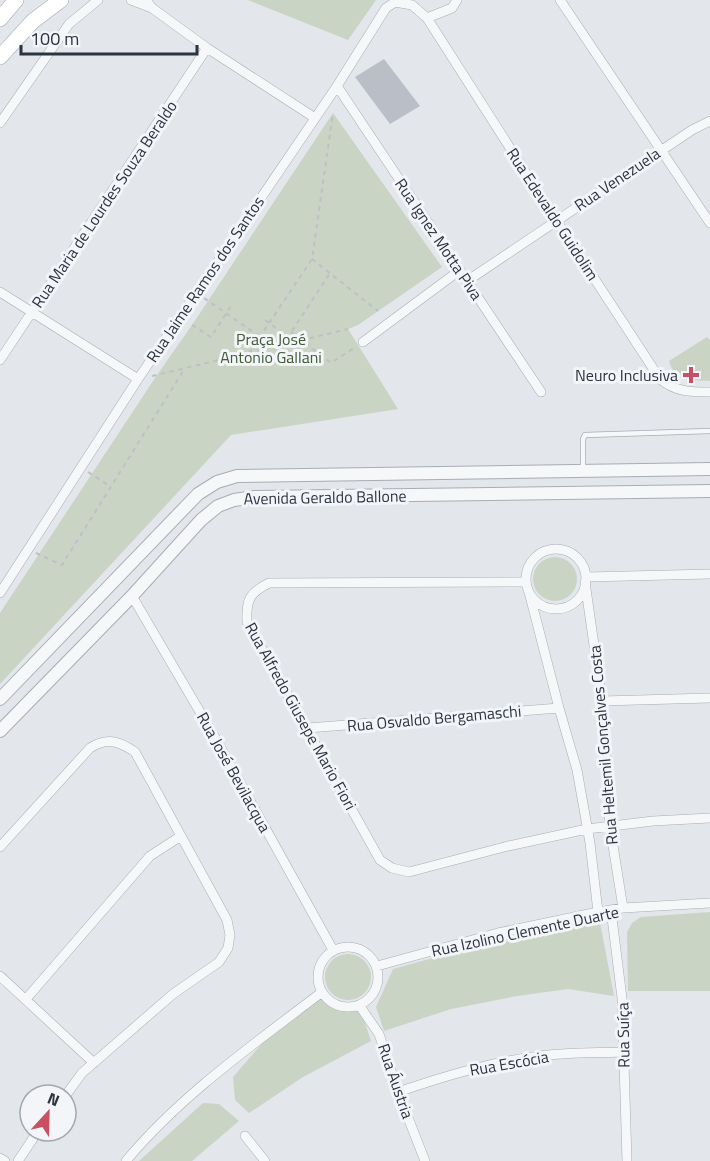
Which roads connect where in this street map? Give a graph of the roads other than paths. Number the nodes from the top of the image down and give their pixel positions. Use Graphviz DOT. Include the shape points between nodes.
graph roads {
  1 [pos="16,0"];
  2 [pos="62,0"];
  3 [pos="98,0"];
  4 [pos="131,0"];
  5 [pos="457,0"];
  6 [pos="560,0"];
  7 [pos="149,4"];
  8 [pos="427,18"];
  9 [pos="0,19"];
  10 [pos="440,37"];
  11 [pos="207,48"];
  12 [pos="0,57"];
  13 [pos="337,86"];
  14 [pos="315,118"];
  15 [pos="710,121"];
  16 [pos="0,123"];
  17 [pos="661,150"];
  18 [pos="556,220"];
  19 [pos="710,223"];
  20 [pos="460,270"];
  21 [pos="467,281"];
  22 [pos="0,292"];
  23 [pos="32,312"];
  24 [pos="363,342"];
  25 [pos="0,360"];
  26 [pos="138,379"];
  27 [pos="541,392"];
  28 [pos="710,392"];
  29 [pos="710,431"];
  30 [pos="710,469"];
  31 [pos="583,471"];
  32 [pos="710,491"];
  33 [pos="710,574"];
  34 [pos="585,579"];
  35 [pos="526,582"];
  36 [pos="528,592"];
  37 [pos="0,593"];
  38 [pos="132,596"];
  39 [pos="710,698"];
  40 [pos="0,699"];
  41 [pos="602,701"];
  42 [pos="559,708"];
  43 [pos="308,728"];
  44 [pos="0,731"];
  45 [pos="710,818"];
  46 [pos="610,827"];
  47 [pos="587,829"];
  48 [pos="181,836"];
  49 [pos="0,847"];
  50 [pos="710,903"];
  51 [pos="623,908"];
  52 [pos="612,910"];
  53 [pos="598,912"];
  54 [pos="333,950"];
  55 [pos="376,966"];
  56 [pos="0,976"];
  57 [pos="322,992"];
  58 [pos="26,999"];
  59 [pos="359,1005"];
  60 [pos="623,1052"];
  61 [pos="94,1063"];
  62 [pos="75,1083"];
  63 [pos="398,1092"];
  64 [pos="245,1136"];
  65 [pos="30,1143"];
  66 [pos="0,1158"];
  67 [pos="5,1161"];
  68 [pos="18,1161"];
  69 [pos="126,1161"];
  70 [pos="265,1161"];
  71 [pos="425,1161"];
  72 [pos="627,1161"];
  1 -- 9 [label="main road"];
  2 -- 12 [label="main road" via="33,21"];
  3 -- 16 [label="street" via="69,24"];
  4 -- 7 [label="street"];
  5 -- 8 [label="street" via="452,8"];
  6 -- 17 [label="street"];
  7 -- 11 [label="street"];
  8 -- 10 [label="street, Rua Jaime Ramos dos Santos"];
  8 -- 13 [label="street, Rua Jaime Ramos dos Santos" via="403,2 386,8"];
  10 -- 18 [label="street, Rua Edevaldo Guidolim"];
  11 -- 14 [label="street"];
  11 -- 23 [label="street, Rua Maria de Lourdes Souza Beraldo"];
  13 -- 14 [label="street, Rua Jaime Ramos dos Santos"];
  13 -- 20 [label="street, Rua Ignez Motta Piva"];
  14 -- 26 [label="street, Rua Jaime Ramos dos Santos"];
  15 -- 17 [label="street, Rua Venezuela"];
  17 -- 18 [label="street, Rua Venezuela"];
  17 -- 19 [label="street"];
  18 -- 21 [label="street, Rua Venezuela"];
  18 -- 28 [label="street, Rua Edevaldo Guidolim" via="660,379 684,392"];
  20 -- 21 [label="street, Rua Ignez Motta Piva"];
  20 -- 24 [label="street"];
  21 -- 27 [label="street, Rua Ignez Motta Piva"];
  22 -- 23 [label="street"];
  23 -- 25 [label="street, Rua Maria de Lourdes Souza Beraldo"];
  23 -- 26 [label="street"];
  26 -- 37 [label="street, Rua Jaime Ramos dos Santos"];
  29 -- 31 [label="lane" via="585,435"];
  30 -- 31 [label="street, Avenida Geraldo Ballone"];
  31 -- 40 [label="street, Avenida Geraldo Ballone" via="237,476 217,482 198,494"];
  32 -- 38 [label="street, Avenida Geraldo Ballone" via="234,500 218,506 201,520"];
  33 -- 34 [label="street"];
  34 -- 35 [label="street" via="577,558 568,552 548,550 531,562"];
  34 -- 36 [label="street" via="578,600 561,609 542,606"];
  34 -- 41 [label="street, Rua Heltemil Gonçalves Costa"];
  35 -- 36 [label="street"];
  35 -- 43 [label="street, Rua Alfredo Giusepe Mario Fiori" via="269,583 254,590 246,606 247,622"];
  36 -- 42 [label="street, Rua Heltemil Gonçalves Costa"];
  38 -- 44 [label="street, Avenida Geraldo Ballone"];
  38 -- 54 [label="street, Rua José Bevilacqua"];
  39 -- 41 [label="street"];
  41 -- 46 [label="street, Rua Heltemil Gonçalves Costa"];
  42 -- 43 [label="street, Rua Osvaldo Bergamaschi"];
  42 -- 47 [label="street, Rua Heltemil Gonçalves Costa" via="577,770"];
  43 -- 47 [label="street, Rua Alfredo Giusepe Mario Fiori" via="380,860 392,868 409,872"];
  45 -- 46 [label="street, Rua Alfredo Giusepe Mario Fiori"];
  46 -- 47 [label="street, Rua Alfredo Giusepe Mario Fiori"];
  46 -- 51 [label="street, Rua Heltemil Gonçalves Costa"];
  47 -- 53 [label="street, Rua Heltemil Gonçalves Costa"];
  48 -- 49 [label="street" via="135,752 112,740 90,748"];
  48 -- 58 [label="street" via="150,856"];
  48 -- 61 [label="street" via="227,920 228,948 219,962 173,994"];
  50 -- 51 [label="street, Rua Izolino Clemente Duarte"];
  51 -- 52 [label="street, Rua Izolino Clemente Duarte"];
  52 -- 53 [label="street, Rua Izolino Clemente Duarte"];
  52 -- 60 [label="street, Rua Suíça" via="622,998"];
  53 -- 55 [label="street, Rua Izolino Clemente Duarte" via="498,933"];
  54 -- 55 [label="street" via="363,950"];
  54 -- 57 [label="street" via="319,969"];
  55 -- 59 [label="street" via="379,975 374,993"];
  56 -- 58 [label="street"];
  57 -- 59 [label="street" via="340,1006"];
  57 -- 69 [label="street" via="208,1081 150,1132"];
  58 -- 61 [label="street"];
  59 -- 63 [label="street, Rua Áustria" via="379,1034"];
  60 -- 63 [label="street, Rua Escócia" via="542,1055 493,1063"];
  60 -- 72 [label="street, Rua Suíça"];
  61 -- 62 [label="street"];
  63 -- 71 [label="street, Rua Áustria"];
  64 -- 70 [label="street"];
  65 -- 68 [label="street"];
  66 -- 67 [label="street"];
}
